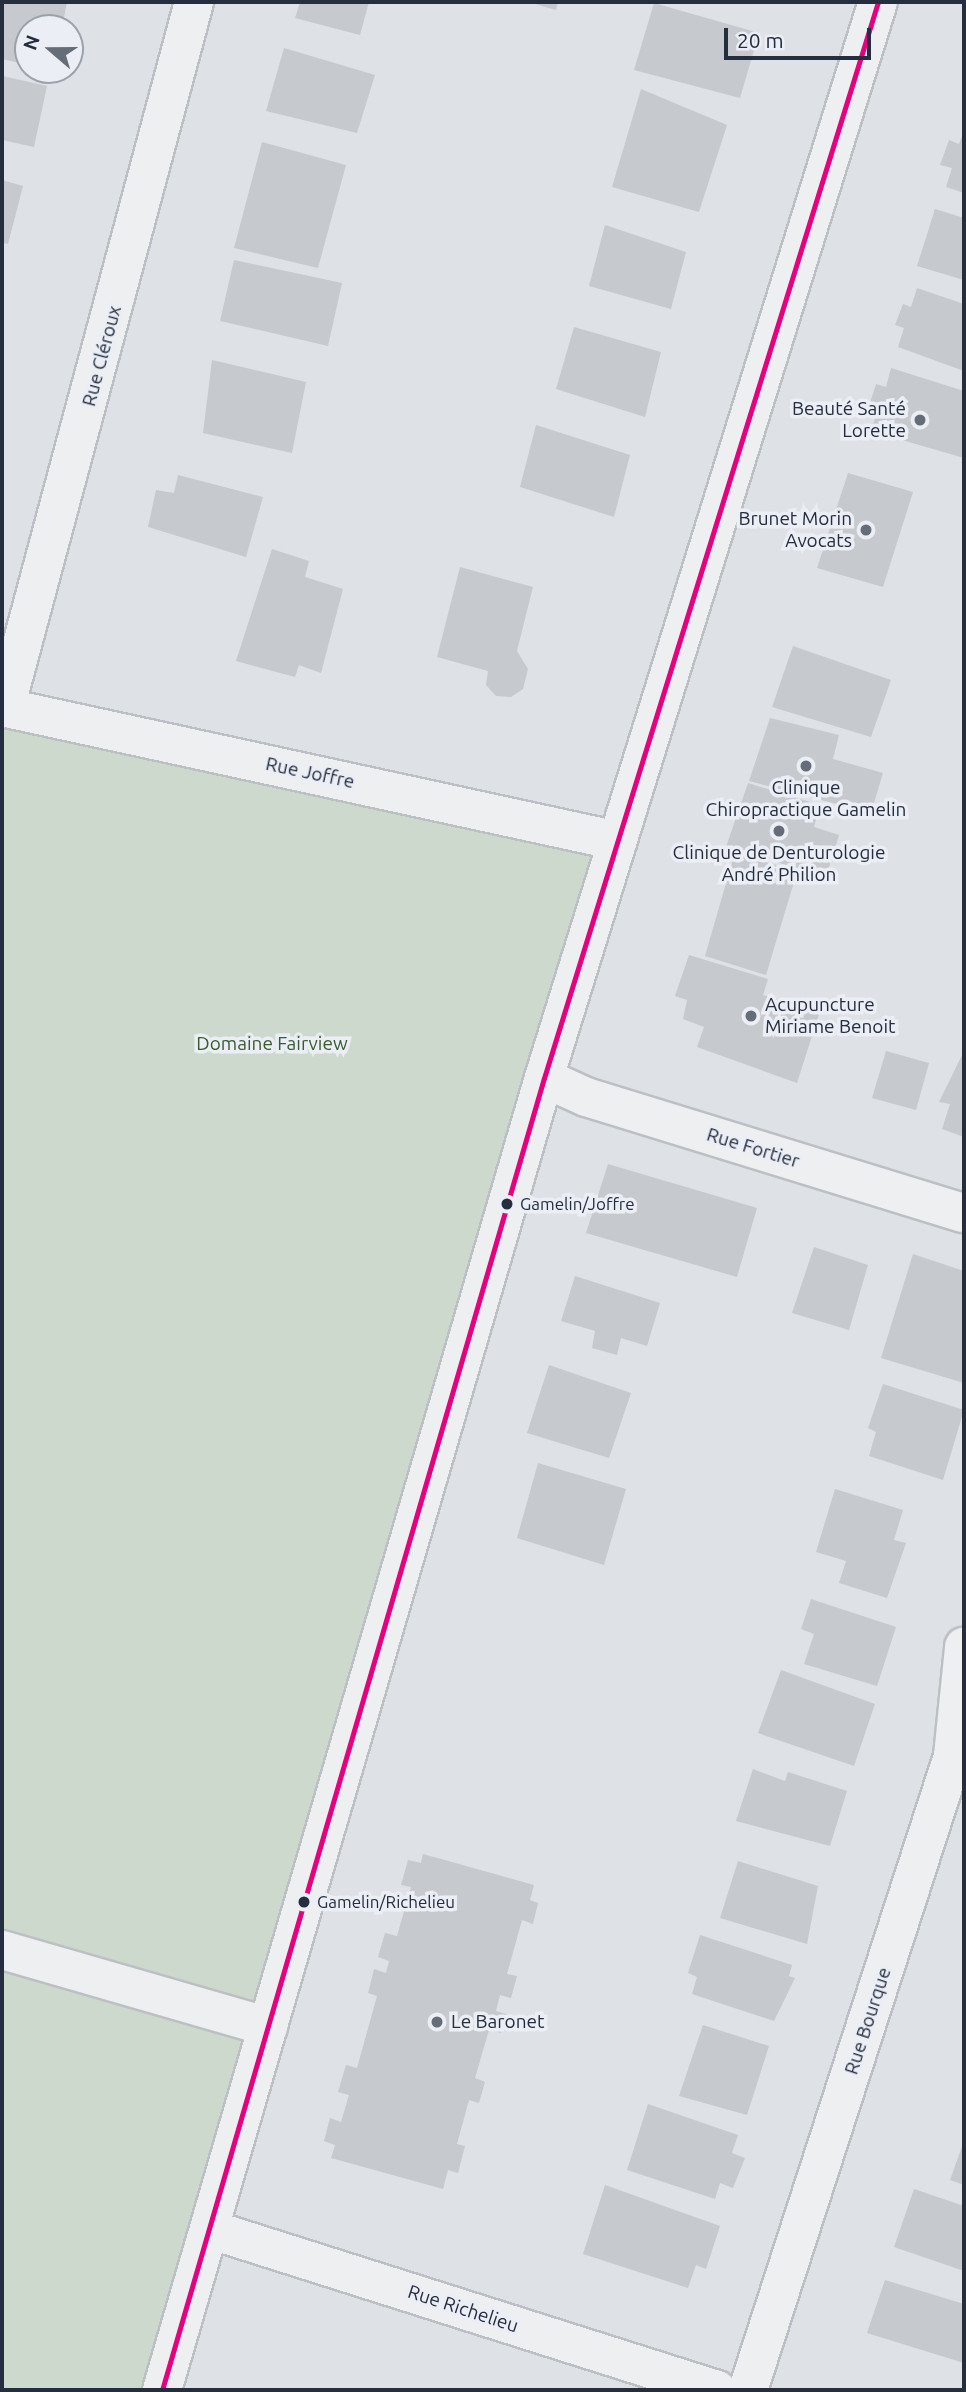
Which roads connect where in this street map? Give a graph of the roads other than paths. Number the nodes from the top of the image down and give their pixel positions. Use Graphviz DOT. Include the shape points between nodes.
graph roads {
  1 [pos="194,2"];
  2 [pos="878,2"];
  3 [pos="4,708"];
  4 [pos="618,841"];
  5 [pos="544,1078"];
  6 [pos="964,1213"];
  7 [pos="964,1647"];
  8 [pos="2,1950"];
  9 [pos="268,2027"];
  10 [pos="209,2229"];
  11 [pos="162,2390"];
  12 [pos="717,2390"];
  13 [pos="748,2390"];
  1 -- 3 [label="street, Rue Cléroux"];
  2 -- 4 [label="street"];
  3 -- 4 [label="street, Rue Joffre"];
  4 -- 5 [label="street"];
  5 -- 6 [label="street, Rue Fortier" via="586,1097"];
  5 -- 9 [label="street"];
  7 -- 13 [label="street, Rue Bourque" via="953,1756"];
  8 -- 9 [label="street"];
  9 -- 10 [label="street"];
  10 -- 11 [label="street"];
  10 -- 12 [label="street, Rue Richelieu"];
}
